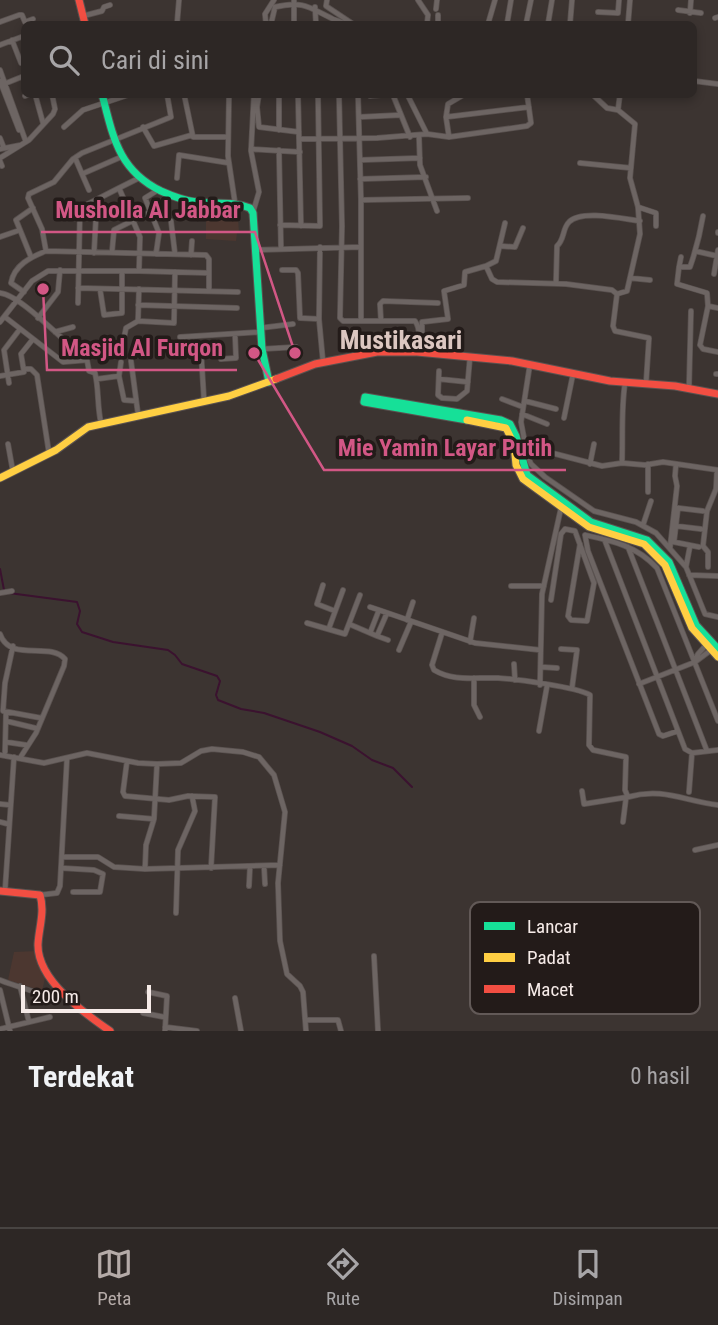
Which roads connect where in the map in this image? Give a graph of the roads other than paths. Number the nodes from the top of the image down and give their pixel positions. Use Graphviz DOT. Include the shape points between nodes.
graph roads {
  1 [pos="79,0"];
  2 [pos="179,0"];
  3 [pos="274,0"];
  4 [pos="327,0"];
  5 [pos="418,0"];
  6 [pos="437,0"];
  7 [pos="495,0"];
  8 [pos="511,0"];
  9 [pos="531,0"];
  10 [pos="552,0"];
  11 [pos="572,0"];
  12 [pos="619,0"];
  13 [pos="630,0"];
  14 [pos="691,0"];
  15 [pos="294,1"];
  16 [pos="110,5"];
  17 [pos="316,7"];
  18 [pos="678,10"];
  19 [pos="598,12"];
  20 [pos="690,13"];
  21 [pos="701,13"];
  22 [pos="83,16"];
  23 [pos="33,19"];
  24 [pos="25,21"];
  25 [pos="28,21"];
  26 [pos="84,21"];
  27 [pos="177,21"];
  28 [pos="265,21"];
  29 [pos="272,21"];
  30 [pos="294,21"];
  31 [pos="316,21"];
  32 [pos="335,21"];
  33 [pos="348,21"];
  34 [pos="427,21"];
  35 [pos="438,21"];
  36 [pos="489,21"];
  37 [pos="508,21"];
  38 [pos="527,21"];
  39 [pos="548,21"];
  40 [pos="570,21"];
  41 [pos="628,21"];
  42 [pos="0,22"];
  43 [pos="21,37"];
  44 [pos="12,40"];
  45 [pos="0,45"];
  46 [pos="21,64"];
  47 [pos="0,70"];
  48 [pos="21,77"];
  49 [pos="697,80"];
  50 [pos="2,84"];
  51 [pos="718,84"];
  52 [pos="31,98"];
  53 [pos="53,98"];
  54 [pos="103,98"];
  55 [pos="168,98"];
  56 [pos="185,98"];
  57 [pos="229,98"];
  58 [pos="256,98"];
  59 [pos="256,98"];
  60 [pos="279,98"];
  61 [pos="298,98"];
  62 [pos="318,98"];
  63 [pos="339,98"];
  64 [pos="358,98"];
  65 [pos="394,98"];
  66 [pos="409,98"];
  67 [pos="458,98"];
  68 [pos="528,98"];
  69 [pos="596,98"];
  70 [pos="620,98"];
  71 [pos="529,107"];
  72 [pos="618,110"];
  73 [pos="401,115"];
  74 [pos="359,117"];
  75 [pos="446,117"];
  76 [pos="43,123"];
  77 [pos="64,127"];
  78 [pos="144,127"];
  79 [pos="279,130"];
  80 [pos="299,132"];
  81 [pos="427,134"];
  82 [pos="192,135"];
  83 [pos="419,136"];
  84 [pos="449,136"];
  85 [pos="228,137"];
  86 [pos="410,137"];
  87 [pos="0,138"];
  88 [pos="114,139"];
  89 [pos="299,139"];
  90 [pos="359,139"];
  91 [pos="319,140"];
  92 [pos="340,140"];
  93 [pos="24,144"];
  94 [pos="2,148"];
  95 [pos="251,149"];
  96 [pos="279,150"];
  97 [pos="300,152"];
  98 [pos="121,157"];
  99 [pos="419,158"];
  100 [pos="76,160"];
  101 [pos="360,160"];
  102 [pos="1,162"];
  103 [pos="229,163"];
  104 [pos="580,163"];
  105 [pos="631,168"];
  106 [pos="82,174"];
  107 [pos="177,177"];
  108 [pos="426,177"];
  109 [pos="139,178"];
  110 [pos="360,179"];
  111 [pos="120,188"];
  112 [pos="89,190"];
  113 [pos="158,190"];
  114 [pos="434,197"];
  115 [pos="468,198"];
  116 [pos="361,200"];
  117 [pos="235,203"];
  118 [pos="126,205"];
  119 [pos="638,207"];
  120 [pos="33,208"];
  121 [pos="438,211"];
  122 [pos="150,212"];
  123 [pos="253,213"];
  124 [pos="704,216"];
  125 [pos="133,221"];
  126 [pos="171,221"];
  127 [pos="640,221"];
  128 [pos="505,223"];
  129 [pos="280,225"];
  130 [pos="301,226"];
  131 [pos="656,226"];
  132 [pos="523,228"];
  133 [pos="20,230"];
  134 [pos="0,237"];
  135 [pos="192,241"];
  136 [pos="341,246"];
  137 [pos="500,246"];
  138 [pos="320,247"];
  139 [pos="361,247"];
  140 [pos="281,248"];
  141 [pos="254,250"];
  142 [pos="46,251"];
  143 [pos="695,251"];
  144 [pos="79,252"];
  145 [pos="112,252"];
  146 [pos="94,253"];
  147 [pos="718,253"];
  148 [pos="141,254"];
  149 [pos="156,254"];
  150 [pos="175,254"];
  151 [pos="191,255"];
  152 [pos="31,257"];
  153 [pos="681,257"];
  154 [pos="486,266"];
  155 [pos="680,267"];
  156 [pos="60,270"];
  157 [pos="78,270"];
  158 [pos="282,270"];
  159 [pos="139,271"];
  160 [pos="122,272"];
  161 [pos="175,272"];
  162 [pos="209,274"];
  163 [pos="714,274"];
  164 [pos="630,278"];
  165 [pos="650,280"];
  166 [pos="556,283"];
  167 [pos="78,288"];
  168 [pos="100,289"];
  169 [pos="122,289"];
  170 [pos="139,289"];
  171 [pos="174,290"];
  172 [pos="209,291"];
  173 [pos="24,292"];
  174 [pos="237,292"];
  175 [pos="0,293"];
  176 [pos="617,294"];
  177 [pos="16,301"];
  178 [pos="78,303"];
  179 [pos="438,303"];
  180 [pos="138,305"];
  181 [pos="708,306"];
  182 [pos="174,307"];
  183 [pos="237,308"];
  184 [pos="718,308"];
  185 [pos="691,312"];
  186 [pos="38,318"];
  187 [pos="2,319"];
  188 [pos="318,319"];
  189 [pos="138,321"];
  190 [pos="360,321"];
  191 [pos="381,321"];
  192 [pos="293,324"];
  193 [pos="73,327"];
  194 [pos="20,329"];
  195 [pos="260,330"];
  196 [pos="55,332"];
  197 [pos="235,334"];
  198 [pos="180,337"];
  199 [pos="124,338"];
  200 [pos="33,339"];
  201 [pos="70,345"];
  202 [pos="296,347"];
  203 [pos="262,349"];
  204 [pos="201,351"];
  205 [pos="718,352"];
  206 [pos="419,353"];
  207 [pos="470,357"];
  208 [pos="221,359"];
  209 [pos="131,361"];
  210 [pos="121,362"];
  211 [pos="323,362"];
  212 [pos="530,365"];
  213 [pos="24,369"];
  214 [pos="439,371"];
  215 [pos="573,374"];
  216 [pos="8,375"];
  217 [pos="0,376"];
  218 [pos="119,376"];
  219 [pos="97,379"];
  220 [pos="439,379"];
  221 [pos="269,382"];
  222 [pos="468,382"];
  223 [pos="9,383"];
  224 [pos="625,383"];
  225 [pos="646,384"];
  226 [pos="689,389"];
  227 [pos="718,394"];
  228 [pos="502,399"];
  229 [pos="204,400"];
  230 [pos="136,401"];
  231 [pos="523,407"];
  232 [pos="556,409"];
  233 [pos="138,414"];
  234 [pos="564,418"];
  235 [pos="481,419"];
  236 [pos="101,423"];
  237 [pos="547,424"];
  238 [pos="8,444"];
  239 [pos="594,444"];
  240 [pos="525,446"];
  241 [pos="49,454"];
  242 [pos="622,463"];
  243 [pos="590,464"];
  244 [pos="648,464"];
  245 [pos="676,464"];
  246 [pos="718,470"];
  247 [pos="13,472"];
  248 [pos="0,478"];
  249 [pos="648,492"];
  250 [pos="570,493"];
  251 [pos="650,501"];
  252 [pos="563,505"];
  253 [pos="703,511"];
  254 [pos="643,525"];
  255 [pos="676,526"];
  256 [pos="701,529"];
  257 [pos="575,531"];
  258 [pos="585,535"];
  259 [pos="604,541"];
  260 [pos="580,544"];
  261 [pos="690,546"];
  262 [pos="628,547"];
  263 [pos="699,547"];
  264 [pos="670,548"];
  265 [pos="686,566"];
  266 [pos="708,567"];
  267 [pos="689,575"];
  268 [pos="718,576"];
  269 [pos="597,583"];
  270 [pos="323,585"];
  271 [pos="511,586"];
  272 [pos="544,586"];
  273 [pos="343,590"];
  274 [pos="12,591"];
  275 [pos="679,591"];
  276 [pos="1,593"];
  277 [pos="360,595"];
  278 [pos="551,600"];
  279 [pos="413,602"];
  280 [pos="370,607"];
  281 [pos="379,610"];
  282 [pos="335,611"];
  283 [pos="387,613"];
  284 [pos="718,617"];
  285 [pos="474,618"];
  286 [pos="409,621"];
  287 [pos="307,623"];
  288 [pos="349,624"];
  289 [pos="329,628"];
  290 [pos="370,633"];
  291 [pos="442,633"];
  292 [pos="377,636"];
  293 [pos="1,638"];
  294 [pos="388,639"];
  295 [pos="470,642"];
  296 [pos="13,646"];
  297 [pos="712,648"];
  298 [pos="561,649"];
  299 [pos="399,650"];
  300 [pos="540,650"];
  301 [pos="718,657"];
  302 [pos="695,662"];
  303 [pos="514,664"];
  304 [pos="540,667"];
  305 [pos="557,668"];
  306 [pos="676,670"];
  307 [pos="657,677"];
  308 [pos="474,678"];
  309 [pos="515,680"];
  310 [pos="2,683"];
  311 [pos="639,684"];
  312 [pos="543,685"];
  313 [pos="572,688"];
  314 [pos="6,713"];
  315 [pos="480,717"];
  316 [pos="41,719"];
  317 [pos="6,721"];
  318 [pos="718,721"];
  319 [pos="35,727"];
  320 [pos="539,730"];
  321 [pos="678,731"];
  322 [pos="6,743"];
  323 [pos="18,744"];
  324 [pos="26,745"];
  325 [pos="718,750"];
  326 [pos="707,751"];
  327 [pos="692,752"];
  328 [pos="3,753"];
  329 [pos="17,757"];
  330 [pos="67,758"];
  331 [pos="127,761"];
  332 [pos="157,764"];
  333 [pos="583,791"];
  334 [pos="689,792"];
  335 [pos="192,796"];
  336 [pos="627,798"];
  337 [pos="155,799"];
  338 [pos="0,804"];
  339 [pos="10,805"];
  340 [pos="718,806"];
  341 [pos="120,816"];
  342 [pos="154,819"];
  343 [pos="0,822"];
  344 [pos="623,822"];
  345 [pos="8,824"];
  346 [pos="718,845"];
  347 [pos="695,850"];
  348 [pos="62,857"];
  349 [pos="280,865"];
  350 [pos="264,866"];
  351 [pos="250,867"];
  352 [pos="61,868"];
  353 [pos="179,868"];
  354 [pos="211,868"];
  355 [pos="145,869"];
  356 [pos="265,884"];
  357 [pos="249,886"];
  358 [pos="2,891"];
  359 [pos="73,892"];
  360 [pos="40,895"];
  361 [pos="176,913"];
  362 [pos="374,956"];
  363 [pos="0,981"];
  364 [pos="19,985"];
  365 [pos="58,988"];
  366 [pos="0,990"];
  367 [pos="148,992"];
  368 [pos="235,998"];
  369 [pos="143,1013"];
  370 [pos="50,1017"];
  371 [pos="164,1017"];
  372 [pos="306,1020"];
  373 [pos="29,1022"];
  374 [pos="0,1029"];
  375 [pos="9,1029"];
  376 [pos="165,1029"];
  377 [pos="110,1031"];
  378 [pos="197,1031"];
  379 [pos="241,1031"];
  380 [pos="306,1031"];
  381 [pos="341,1031"];
  382 [pos="378,1031"];
  1 -- 22 [label="main road"];
  2 -- 27 [label="street"];
  3 -- 28 [label="street"];
  4 -- 33 [label="street" via="326,6"];
  5 -- 34 [label="street"];
  6 -- 35 [label="street"];
  7 -- 36 [label="street"];
  8 -- 37 [label="street"];
  9 -- 38 [label="street"];
  10 -- 39 [label="street"];
  11 -- 40 [label="street"];
  12 -- 19 [label="street" via="618,13"];
  13 -- 41 [label="street"];
  14 -- 20 [label="street"];
  15 -- 17 [label="street"];
  15 -- 29 [label="street" via="275,7"];
  15 -- 30 [label="street"];
  16 -- 22 [label="street"];
  17 -- 31 [label="street"];
  17 -- 32 [label="street"];
  18 -- 20 [label="street"];
  20 -- 21 [label="street"];
  22 -- 26 [label="main road"];
  23 -- 25 [label="street"];
  24 -- 42 [label="street" via="19,15"];
  43 -- 44 [label="street"];
  44 -- 45 [label="street"];
  44 -- 46 [label="street"];
  47 -- 50 [label="street"];
  48 -- 50 [label="street"];
  49 -- 51 [label="street"];
  50 -- 93 [label="street"];
  52 -- 76 [label="street"];
  53 -- 76 [label="street" via="55,111"];
  54 -- 77 [label="street"];
  54 -- 88 [label="main road"];
  55 -- 78 [label="street" via="171,117"];
  56 -- 82 [label="street"];
  57 -- 85 [label="street"];
  58 -- 79 [label="street" via="258,126"];
  59 -- 95 [label="street"];
  60 -- 79 [label="street"];
  61 -- 80 [label="street"];
  62 -- 91 [label="street"];
  63 -- 92 [label="street"];
  64 -- 74 [label="street"];
  65 -- 73 [label="street"];
  66 -- 81 [label="street"];
  67 -- 75 [label="street" via="448,104"];
  68 -- 71 [label="street"];
  69 -- 72 [label="street" via="607,108"];
  70 -- 72 [label="street"];
  71 -- 75 [label="street"];
  71 -- 84 [label="street" via="531,123 527,126"];
  72 -- 105 [label="street" via="635,124"];
  73 -- 74 [label="street"];
  73 -- 86 [label="street"];
  74 -- 90 [label="street"];
  75 -- 84 [label="street"];
  76 -- 93 [label="street"];
  78 -- 82 [label="street" via="154,146"];
  78 -- 88 [label="street"];
  79 -- 80 [label="street"];
  80 -- 89 [label="street"];
  81 -- 83 [label="street"];
  81 -- 84 [label="street"];
  82 -- 85 [label="street"];
  83 -- 86 [label="street"];
  83 -- 99 [label="street"];
  85 -- 103 [label="street"];
  86 -- 90 [label="street"];
  87 -- 94 [label="street"];
  88 -- 98 [label="main road"];
  88 -- 120 [label="street" via="73,159 54,182 29,194"];
  89 -- 91 [label="street"];
  89 -- 97 [label="street"];
  90 -- 92 [label="street"];
  90 -- 101 [label="street"];
  91 -- 92 [label="street"];
  91 -- 130 [label="street" via="320,226"];
  92 -- 136 [label="street"];
  93 -- 94 [label="street"];
  93 -- 102 [label="street"];
  95 -- 96 [label="street"];
  95 -- 123 [label="street" via="259,192"];
  96 -- 97 [label="street"];
  96 -- 129 [label="street"];
  97 -- 130 [label="street"];
  98 -- 106 [label="street"];
  98 -- 109 [label="main road"];
  99 -- 101 [label="street"];
  99 -- 108 [label="street"];
  100 -- 106 [label="street"];
  101 -- 110 [label="street"];
  103 -- 107 [label="street" via="179,155"];
  103 -- 117 [label="street"];
  104 -- 105 [label="street"];
  105 -- 119 [label="street"];
  106 -- 112 [label="street"];
  108 -- 110 [label="street"];
  108 -- 114 [label="street"];
  109 -- 111 [label="street"];
  109 -- 113 [label="main road"];
  110 -- 116 [label="street"];
  111 -- 118 [label="street"];
  111 -- 144 [label="street" via="82,207"];
  113 -- 117 [label="main road" via="188,201"];
  113 -- 122 [label="street" via="145,198"];
  114 -- 115 [label="street"];
  114 -- 116 [label="street"];
  114 -- 121 [label="street"];
  116 -- 139 [label="street"];
  117 -- 123 [label="main road" via="248,206"];
  118 -- 125 [label="street"];
  118 -- 146 [label="street" via="96,217"];
  119 -- 127 [label="street"];
  119 -- 131 [label="street" via="656,213"];
  120 -- 133 [label="street" via="16,218"];
  120 -- 142 [label="street"];
  122 -- 125 [label="street"];
  122 -- 149 [label="street" via="159,233"];
  123 -- 141 [label="main road"];
  124 -- 143 [label="street"];
  125 -- 145 [label="street" via="114,230"];
  125 -- 148 [label="street"];
  126 -- 150 [label="street"];
  127 -- 164 [label="street"];
  127 -- 166 [label="street" via="588,215 573,218 557,246"];
  128 -- 137 [label="street"];
  129 -- 130 [label="street"];
  129 -- 140 [label="street"];
  132 -- 137 [label="street" via="516,247"];
  133 -- 134 [label="street"];
  133 -- 152 [label="street"];
  135 -- 151 [label="street"];
  136 -- 138 [label="street"];
  136 -- 139 [label="street"];
  136 -- 190 [label="street" via="340,318"];
  137 -- 154 [label="street" via="496,261"];
  138 -- 140 [label="street"];
  138 -- 188 [label="street"];
  139 -- 190 [label="street"];
  140 -- 141 [label="street"];
  141 -- 195 [label="main road"];
  142 -- 144 [label="street"];
  142 -- 152 [label="street"];
  143 -- 147 [label="street"];
  143 -- 155 [label="street" via="690,267"];
  144 -- 146 [label="street"];
  144 -- 157 [label="street"];
  145 -- 146 [label="street"];
  145 -- 148 [label="street"];
  147 -- 163 [label="street"];
  148 -- 149 [label="street"];
  148 -- 159 [label="street"];
  149 -- 150 [label="street"];
  150 -- 151 [label="street"];
  151 -- 162 [label="street" via="209,256"];
  152 -- 173 [label="street" via="11,279"];
  153 -- 155 [label="street"];
  154 -- 166 [label="street" via="497,282"];
  154 -- 206 [label="street" via="466,271 464,285 444,290 449,317 422,322"];
  155 -- 181 [label="street" via="677,285 707,293"];
  156 -- 157 [label="street"];
  156 -- 173 [label="street" via="41,274"];
  156 -- 186 [label="street" via="58,292"];
  157 -- 160 [label="street"];
  157 -- 167 [label="street"];
  158 -- 188 [label="street" via="298,273 300,318"];
  159 -- 160 [label="street"];
  159 -- 161 [label="street"];
  160 -- 169 [label="street"];
  161 -- 162 [label="street"];
  161 -- 171 [label="street"];
  162 -- 172 [label="street"];
  164 -- 165 [label="street"];
  164 -- 176 [label="street" via="627,290"];
  166 -- 176 [label="street"];
  167 -- 168 [label="street"];
  167 -- 178 [label="street"];
  168 -- 169 [label="street"];
  168 -- 169 [label="street" via="106,316 122,313"];
  169 -- 170 [label="street"];
  170 -- 171 [label="street"];
  170 -- 180 [label="street"];
  171 -- 172 [label="street"];
  171 -- 182 [label="street"];
  172 -- 174 [label="street"];
  173 -- 177 [label="street"];
  175 -- 177 [label="street"];
  176 -- 225 [label="street" via="615,331 649,338"];
  177 -- 186 [label="street"];
  177 -- 187 [label="street"];
  179 -- 191 [label="street" via="383,301"];
  180 -- 182 [label="street"];
  180 -- 189 [label="street"];
  181 -- 184 [label="street"];
  181 -- 205 [label="street" via="700,345"];
  182 -- 183 [label="street"];
  182 -- 189 [label="street" via="174,323"];
  185 -- 226 [label="street"];
  186 -- 196 [label="street"];
  187 -- 194 [label="street"];
  188 -- 211 [label="street"];
  189 -- 199 [label="street" via="126,328"];
  190 -- 191 [label="street"];
  191 -- 206 [label="street" via="417,322"];
  192 -- 195 [label="street"];
  193 -- 196 [label="street"];
  194 -- 200 [label="street"];
  194 -- 216 [label="street" via="4,350"];
  195 -- 197 [label="street"];
  195 -- 203 [label="main road"];
  196 -- 201 [label="street"];
  197 -- 198 [label="street"];
  197 -- 208 [label="street" via="236,358"];
  200 -- 213 [label="street" via="21,354"];
  200 -- 219 [label="street" via="65,362 85,360"];
  202 -- 203 [label="street"];
  203 -- 221 [label="main road"];
  204 -- 229 [label="street"];
  206 -- 207 [label="main road"];
  206 -- 211 [label="main road" via="377,352"];
  207 -- 212 [label="main road"];
  207 -- 222 [label="street"];
  209 -- 230 [label="street"];
  210 -- 218 [label="street"];
  211 -- 221 [label="main road"];
  212 -- 215 [label="main road"];
  212 -- 231 [label="street"];
  213 -- 216 [label="street"];
  213 -- 241 [label="street" via="37,375"];
  214 -- 220 [label="street"];
  215 -- 224 [label="main road"];
  215 -- 234 [label="street"];
  216 -- 217 [label="street"];
  216 -- 223 [label="street"];
  218 -- 219 [label="street"];
  218 -- 230 [label="street" via="124,400"];
  219 -- 236 [label="street"];
  220 -- 222 [label="street"];
  220 -- 222 [label="street" via="438,395 455,399 465,394"];
  221 -- 229 [label="main road"];
  224 -- 225 [label="main road"];
  224 -- 242 [label="street"];
  225 -- 226 [label="main road"];
  226 -- 227 [label="main road"];
  228 -- 231 [label="street"];
  229 -- 233 [label="main road"];
  230 -- 233 [label="street"];
  231 -- 232 [label="street"];
  231 -- 237 [label="street"];
  231 -- 240 [label="street"];
  233 -- 236 [label="main road"];
  235 -- 235 [label="main road" via="364,402 365,397"];
  235 -- 252 [label="main road" via="510,424 525,472"];
  236 -- 241 [label="main road" via="84,429"];
  238 -- 247 [label="street"];
  239 -- 243 [label="street"];
  240 -- 243 [label="street"];
  240 -- 250 [label="street" via="536,469"];
  241 -- 247 [label="main road"];
  242 -- 243 [label="street"];
  242 -- 244 [label="street"];
  244 -- 245 [label="street"];
  244 -- 249 [label="street"];
  245 -- 246 [label="street"];
  245 -- 264 [label="street"];
  246 -- 266 [label="street" via="703,546"];
  247 -- 248 [label="main road"];
  250 -- 252 [label="street"];
  250 -- 254 [label="street" via="600,514"];
  251 -- 254 [label="street"];
  252 -- 272 [label="street"];
  252 -- 275 [label="main road" via="589,527 635,537 665,565"];
  253 -- 255 [label="street" via="678,508"];
  254 -- 264 [label="street"];
  255 -- 256 [label="street"];
  255 -- 261 [label="street" via="674,542"];
  257 -- 258 [label="street"];
  257 -- 260 [label="street"];
  257 -- 278 [label="street" via="565,529 561,534"];
  258 -- 259 [label="street"];
  258 -- 269 [label="street"];
  259 -- 262 [label="street"];
  259 -- 307 [label="street"];
  260 -- 269 [label="street"];
  260 -- 269 [label="street" via="569,618 587,621"];
  261 -- 263 [label="street"];
  261 -- 265 [label="street"];
  262 -- 302 [label="street" via="644,554 657,568"];
  262 -- 306 [label="street"];
  264 -- 265 [label="street"];
  265 -- 267 [label="street"];
  267 -- 268 [label="street"];
  267 -- 284 [label="street" via="705,614"];
  269 -- 311 [label="street"];
  270 -- 282 [label="street" via="317,604"];
  271 -- 272 [label="street"];
  272 -- 300 [label="street"];
  273 -- 282 [label="street"];
  274 -- 276 [label="street"];
  275 -- 297 [label="main road"];
  275 -- 297 [label="main road" via="692,628"];
  277 -- 288 [label="street"];
  279 -- 286 [label="street"];
  280 -- 281 [label="street"];
  281 -- 283 [label="street"];
  281 -- 290 [label="street"];
  282 -- 289 [label="street"];
  283 -- 286 [label="street"];
  283 -- 292 [label="street"];
  285 -- 295 [label="street"];
  286 -- 291 [label="street"];
  286 -- 299 [label="street"];
  287 -- 289 [label="street"];
  288 -- 289 [label="street" via="345,634"];
  288 -- 290 [label="street"];
  290 -- 292 [label="street"];
  291 -- 295 [label="street"];
  291 -- 308 [label="street" via="434,670 448,677"];
  292 -- 294 [label="street"];
  293 -- 296 [label="street"];
  295 -- 300 [label="street"];
  296 -- 310 [label="street"];
  296 -- 316 [label="street" via="26,652 56,652 65,659"];
  297 -- 301 [label="main road"];
  297 -- 302 [label="street"];
  298 -- 313 [label="street" via="577,650"];
  300 -- 304 [label="street"];
  302 -- 306 [label="street"];
  302 -- 318 [label="street"];
  303 -- 309 [label="street"];
  304 -- 305 [label="street"];
  304 -- 312 [label="street"];
  306 -- 307 [label="street"];
  306 -- 326 [label="street"];
  307 -- 311 [label="street"];
  307 -- 321 [label="street"];
  308 -- 309 [label="street"];
  308 -- 315 [label="street" via="474,705"];
  309 -- 312 [label="street"];
  310 -- 316 [label="street" via="3,711"];
  311 -- 321 [label="street" via="659,734"];
  312 -- 313 [label="street"];
  312 -- 320 [label="street"];
  313 -- 336 [label="street" via="590,695 590,748 627,758"];
  314 -- 317 [label="street"];
  316 -- 329 [label="street"];
  317 -- 319 [label="street"];
  317 -- 322 [label="street"];
  321 -- 327 [label="street" via="685,749"];
  322 -- 323 [label="street"];
  322 -- 328 [label="street"];
  323 -- 324 [label="street"];
  323 -- 329 [label="street"];
  325 -- 326 [label="street"];
  326 -- 327 [label="street"];
  327 -- 334 [label="street"];
  328 -- 329 [label="street"];
  329 -- 330 [label="street" via="48,762"];
  329 -- 339 [label="street"];
  330 -- 331 [label="street" via="87,753"];
  330 -- 348 [label="street"];
  331 -- 332 [label="street"];
  331 -- 337 [label="street" via="124,795"];
  332 -- 337 [label="street"];
  332 -- 349 [label="street" via="181,763 212,749 259,757 274,775 285,812"];
  333 -- 336 [label="street" via="584,804"];
  335 -- 337 [label="street"];
  335 -- 353 [label="street" via="195,811 179,847"];
  335 -- 354 [label="street" via="216,799"];
  336 -- 340 [label="street" via="670,793"];
  336 -- 344 [label="street"];
  337 -- 342 [label="street"];
  338 -- 339 [label="street"];
  339 -- 358 [label="street"];
  341 -- 342 [label="street"];
  342 -- 355 [label="street"];
  343 -- 345 [label="street"];
  346 -- 347 [label="street"];
  348 -- 352 [label="street"];
  348 -- 355 [label="street" via="98,857 114,867"];
  349 -- 350 [label="street"];
  349 -- 372 [label="street" via="282,951 287,974 302,989"];
  350 -- 351 [label="street"];
  350 -- 356 [label="street"];
  351 -- 354 [label="street"];
  351 -- 357 [label="street"];
  352 -- 359 [label="street" via="103,874 100,892"];
  352 -- 360 [label="street" via="59,891"];
  353 -- 354 [label="street"];
  353 -- 355 [label="street"];
  353 -- 361 [label="street"];
  358 -- 360 [label="main road"];
  360 -- 365 [label="main road" via="38,954"];
  362 -- 382 [label="street"];
  363 -- 364 [label="street"];
  364 -- 365 [label="street" via="47,995"];
  364 -- 373 [label="street"];
  365 -- 377 [label="main road" via="75,1007"];
  366 -- 375 [label="street"];
  367 -- 371 [label="street" via="167,996"];
  368 -- 379 [label="street"];
  369 -- 371 [label="street"];
  370 -- 373 [label="street"];
  371 -- 376 [label="street"];
  372 -- 380 [label="street"];
  372 -- 381 [label="street" via="338,1020"];
  373 -- 375 [label="street"];
  374 -- 375 [label="street"];
  376 -- 378 [label="street"];
}
